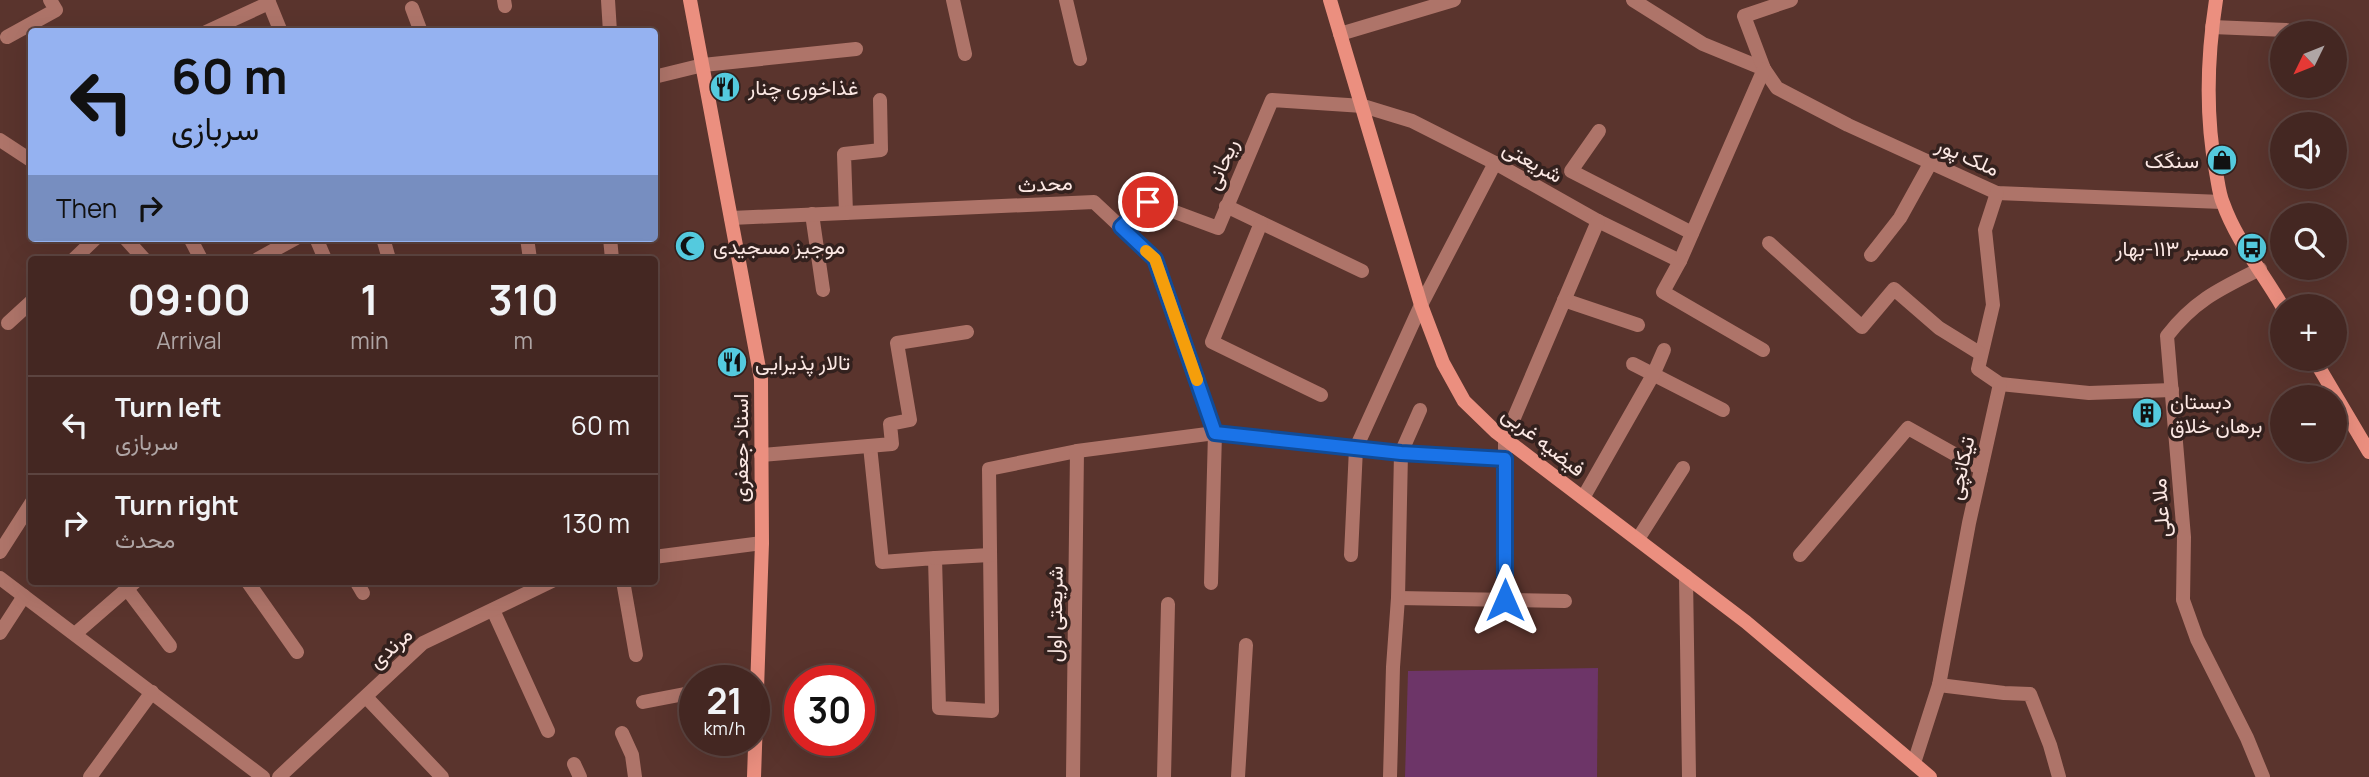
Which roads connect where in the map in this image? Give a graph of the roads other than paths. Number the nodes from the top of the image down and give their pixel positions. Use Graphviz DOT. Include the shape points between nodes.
graph roads {
  1 [pos="50,0"];
  2 [pos="608,0"];
  3 [pos="690,0"];
  4 [pos="953,0"];
  5 [pos="1066,0"];
  6 [pos="1330,0"];
  7 [pos="1454,0"];
  8 [pos="1633,0"];
  9 [pos="1791,0"];
  10 [pos="2217,0"];
  11 [pos="268,1"];
  12 [pos="412,8"];
  13 [pos="2212,27"];
  14 [pos="214,28"];
  15 [pos="279,28"];
  16 [pos="420,28"];
  17 [pos="610,28"];
  18 [pos="2270,29"];
  19 [pos="1340,34"];
  20 [pos="7,37"];
  21 [pos="856,50"];
  22 [pos="965,54"];
  23 [pos="1080,59"];
  24 [pos="703,65"];
  25 [pos="1764,69"];
  26 [pos="658,76"];
  27 [pos="880,100"];
  28 [pos="1363,106"];
  29 [pos="1599,131"];
  30 [pos="0,140"];
  31 [pos="28,158"];
  32 [pos="1931,162"];
  33 [pos="1495,163"];
  34 [pos="1997,192"];
  35 [pos="2222,202"];
  36 [pos="1226,206"];
  37 [pos="846,213"];
  38 [pos="812,214"];
  39 [pos="731,218"];
  40 [pos="1598,221"];
  41 [pos="1261,223"];
  42 [pos="1121,227"];
  43 [pos="1692,233"];
  44 [pos="92,242"];
  45 [pos="129,242"];
  46 [pos="289,242"];
  47 [pos="1769,243"];
  48 [pos="1871,255"];
  49 [pos="77,256"];
  50 [pos="141,256"];
  51 [pos="263,256"];
  52 [pos="1680,261"];
  53 [pos="2260,269"];
  54 [pos="1362,271"];
  55 [pos="823,290"];
  56 [pos="2275,294"];
  57 [pos="1564,300"];
  58 [pos="28,305"];
  59 [pos="1421,305"];
  60 [pos="8,323"];
  61 [pos="1638,325"];
  62 [pos="967,332"];
  63 [pos="1664,350"];
  64 [pos="1763,350"];
  65 [pos="1981,354"];
  66 [pos="1633,364"];
  67 [pos="2321,371"];
  68 [pos="1653,375"];
  69 [pos="2000,384"];
  70 [pos="2172,390"];
  71 [pos="1321,395"];
  72 [pos="1420,410"];
  73 [pos="1723,410"];
  74 [pos="1215,433"];
  75 [pos="1505,439"];
  76 [pos="870,446"];
  77 [pos="1356,448"];
  78 [pos="1077,451"];
  79 [pos="2369,452"];
  80 [pos="1401,453"];
  81 [pos="761,455"];
  82 [pos="1505,459"];
  83 [pos="1683,468"];
  84 [pos="1981,469"];
  85 [pos="1583,498"];
  86 [pos="28,508"];
  87 [pos="1637,539"];
  88 [pos="762,543"];
  89 [pos="0,552"];
  90 [pos="990,555"];
  91 [pos="1351,555"];
  92 [pos="1800,555"];
  93 [pos="658,556"];
  94 [pos="935,558"];
  95 [pos="1686,576"];
  96 [pos="0,578"];
  97 [pos="1211,583"];
  98 [pos="131,585"];
  99 [pos="250,585"];
  100 [pos="544,585"];
  101 [pos="624,585"];
  102 [pos="24,596"];
  103 [pos="1398,598"];
  104 [pos="1505,600"];
  105 [pos="1565,601"];
  106 [pos="1168,604"];
  107 [pos="492,610"];
  108 [pos="0,634"];
  109 [pos="75,634"];
  110 [pos="1246,645"];
  111 [pos="170,646"];
  112 [pos="296,652"];
  113 [pos="636,655"];
  114 [pos="757,665"];
  115 [pos="1939,685"];
  116 [pos="152,692"];
  117 [pos="679,695"];
  118 [pos="366,697"];
  119 [pos="643,702"];
  120 [pos="548,731"];
  121 [pos="622,733"];
  122 [pos="754,756"];
  123 [pos="1914,763"];
  124 [pos="90,777"];
  125 [pos="263,777"];
  126 [pos="278,777"];
  127 [pos="442,777"];
  128 [pos="635,777"];
  129 [pos="754,777"];
  130 [pos="1073,777"];
  131 [pos="1164,777"];
  132 [pos="1238,777"];
  133 [pos="1390,777"];
  134 [pos="1689,777"];
  135 [pos="1930,777"];
  136 [pos="2059,777"];
  137 [pos="2263,777"];
  1 -- 20 [label="street" via="56,10"];
  2 -- 17 [label="street"];
  3 -- 24 [label="street, استاد جعفری"];
  4 -- 22 [label="street"];
  5 -- 23 [label="street"];
  6 -- 19 [label="street, فیضیه غربی"];
  7 -- 19 [label="street"];
  8 -- 25 [label="street" via="1703,44"];
  9 -- 25 [label="street" via="1744,16"];
  10 -- 13 [label="street"];
  11 -- 14 [label="street"];
  11 -- 15 [label="street"];
  12 -- 16 [label="street"];
  13 -- 18 [label="street"];
  13 -- 35 [label="street" via="2207,111"];
  19 -- 28 [label="street, فیضیه غربی"];
  21 -- 24 [label="street"];
  24 -- 26 [label="street"];
  24 -- 39 [label="street, استاد جعفری"];
  25 -- 32 [label="street, ملک پور" via="1777,88"];
  25 -- 43 [label="street"];
  27 -- 37 [label="street" via="881,150 844,154"];
  28 -- 33 [label="street, شریعتی" via="1412,121"];
  28 -- 36 [label="street, ریحانی" via="1272,100"];
  28 -- 59 [label="street, فیضیه غربی"];
  29 -- 43 [label="street" via="1571,171"];
  30 -- 31 [label="street"];
  32 -- 34 [label="street, ملک پور"];
  32 -- 48 [label="street" via="1900,218"];
  33 -- 40 [label="street, شریعتی"];
  33 -- 59 [label="street"];
  34 -- 35 [label="street, ملک پور"];
  34 -- 65 [label="street" via="1985,230 1993,305"];
  35 -- 53 [label="street"];
  36 -- 41 [label="street"];
  36 -- 42 [label="street, ریحانی" via="1218,228 1148,202"];
  37 -- 38 [label="street, محدث"];
  37 -- 42 [label="street, محدث" via="1094,202"];
  38 -- 39 [label="street, محدث"];
  38 -- 55 [label="street"];
  39 -- 81 [label="street, استاد جعفری" via="761,379"];
  40 -- 52 [label="street, شریعتی"];
  40 -- 57 [label="street"];
  41 -- 54 [label="street"];
  41 -- 71 [label="street" via="1212,342"];
  42 -- 74 [label="street, محدث" via="1155,259"];
  43 -- 52 [label="street"];
  44 -- 49 [label="street"];
  45 -- 50 [label="street"];
  46 -- 51 [label="street"];
  47 -- 65 [label="street" via="1862,327 1894,289 1939,328"];
  52 -- 64 [label="street" via="1663,292"];
  53 -- 56 [label="street"];
  53 -- 70 [label="street, ملا علی" via="2214,292 2184,315 2167,336"];
  57 -- 61 [label="street"];
  57 -- 75 [label="street"];
  58 -- 60 [label="street"];
  59 -- 75 [label="street, فیضیه غربی" via="1443,363 1464,401"];
  59 -- 77 [label="street"];
  62 -- 76 [label="street" via="897,344 910,420 890,424 892,444"];
  63 -- 68 [label="street"];
  65 -- 69 [label="street" via="1978,369"];
  66 -- 68 [label="street"];
  67 -- 79 [label="street"];
  68 -- 73 [label="street"];
  68 -- 85 [label="street"];
  69 -- 70 [label="street" via="2089,393"];
  69 -- 84 [label="street, تیکانچی"];
  70 -- 137 [label="street, ملا علی" via="2184,537 2183,600"];
  72 -- 80 [label="street"];
  74 -- 77 [label="street"];
  74 -- 78 [label="street"];
  74 -- 97 [label="street"];
  75 -- 82 [label="street"];
  75 -- 85 [label="street, فیضیه غربی"];
  76 -- 81 [label="street"];
  76 -- 94 [label="street" via="882,562"];
  77 -- 80 [label="street"];
  77 -- 91 [label="street"];
  78 -- 90 [label="street" via="989,469"];
  78 -- 130 [label="street, شریعتی اول"];
  80 -- 82 [label="street"];
  80 -- 103 [label="street"];
  81 -- 88 [label="street, استاد جعفری"];
  82 -- 104 [label="street"];
  83 -- 87 [label="street"];
  84 -- 92 [label="street" via="1908,428"];
  84 -- 115 [label="street, تیکانچی"];
  85 -- 87 [label="street, فیضیه غربی"];
  86 -- 89 [label="street"];
  87 -- 95 [label="street, فیضیه غربی"];
  88 -- 93 [label="street"];
  88 -- 114 [label="street, استاد جعفری"];
  90 -- 94 [label="street"];
  90 -- 94 [label="street" via="992,711 939,708"];
  95 -- 123 [label="street, فیضیه غربی"];
  95 -- 134 [label="street"];
  96 -- 102 [label="street"];
  98 -- 109 [label="street"];
  98 -- 111 [label="street"];
  99 -- 112 [label="street"];
  100 -- 107 [label="street, مرندی"];
  101 -- 113 [label="street"];
  102 -- 108 [label="street"];
  102 -- 109 [label="street"];
  103 -- 104 [label="street"];
  103 -- 133 [label="street"];
  104 -- 105 [label="street"];
  106 -- 131 [label="street"];
  107 -- 118 [label="street, مرندی" via="423,643"];
  107 -- 120 [label="street"];
  109 -- 116 [label="street"];
  110 -- 132 [label="street"];
  115 -- 123 [label="street, تیکانچی"];
  115 -- 136 [label="street" via="2030,694"];
  116 -- 124 [label="street"];
  116 -- 125 [label="street"];
  117 -- 119 [label="street"];
  118 -- 126 [label="street, مرندی"];
  118 -- 127 [label="street"];
  121 -- 128 [label="street"];
  122 -- 129 [label="street, استاد جعفری"];
  123 -- 135 [label="street, فیضیه غربی"];
}
